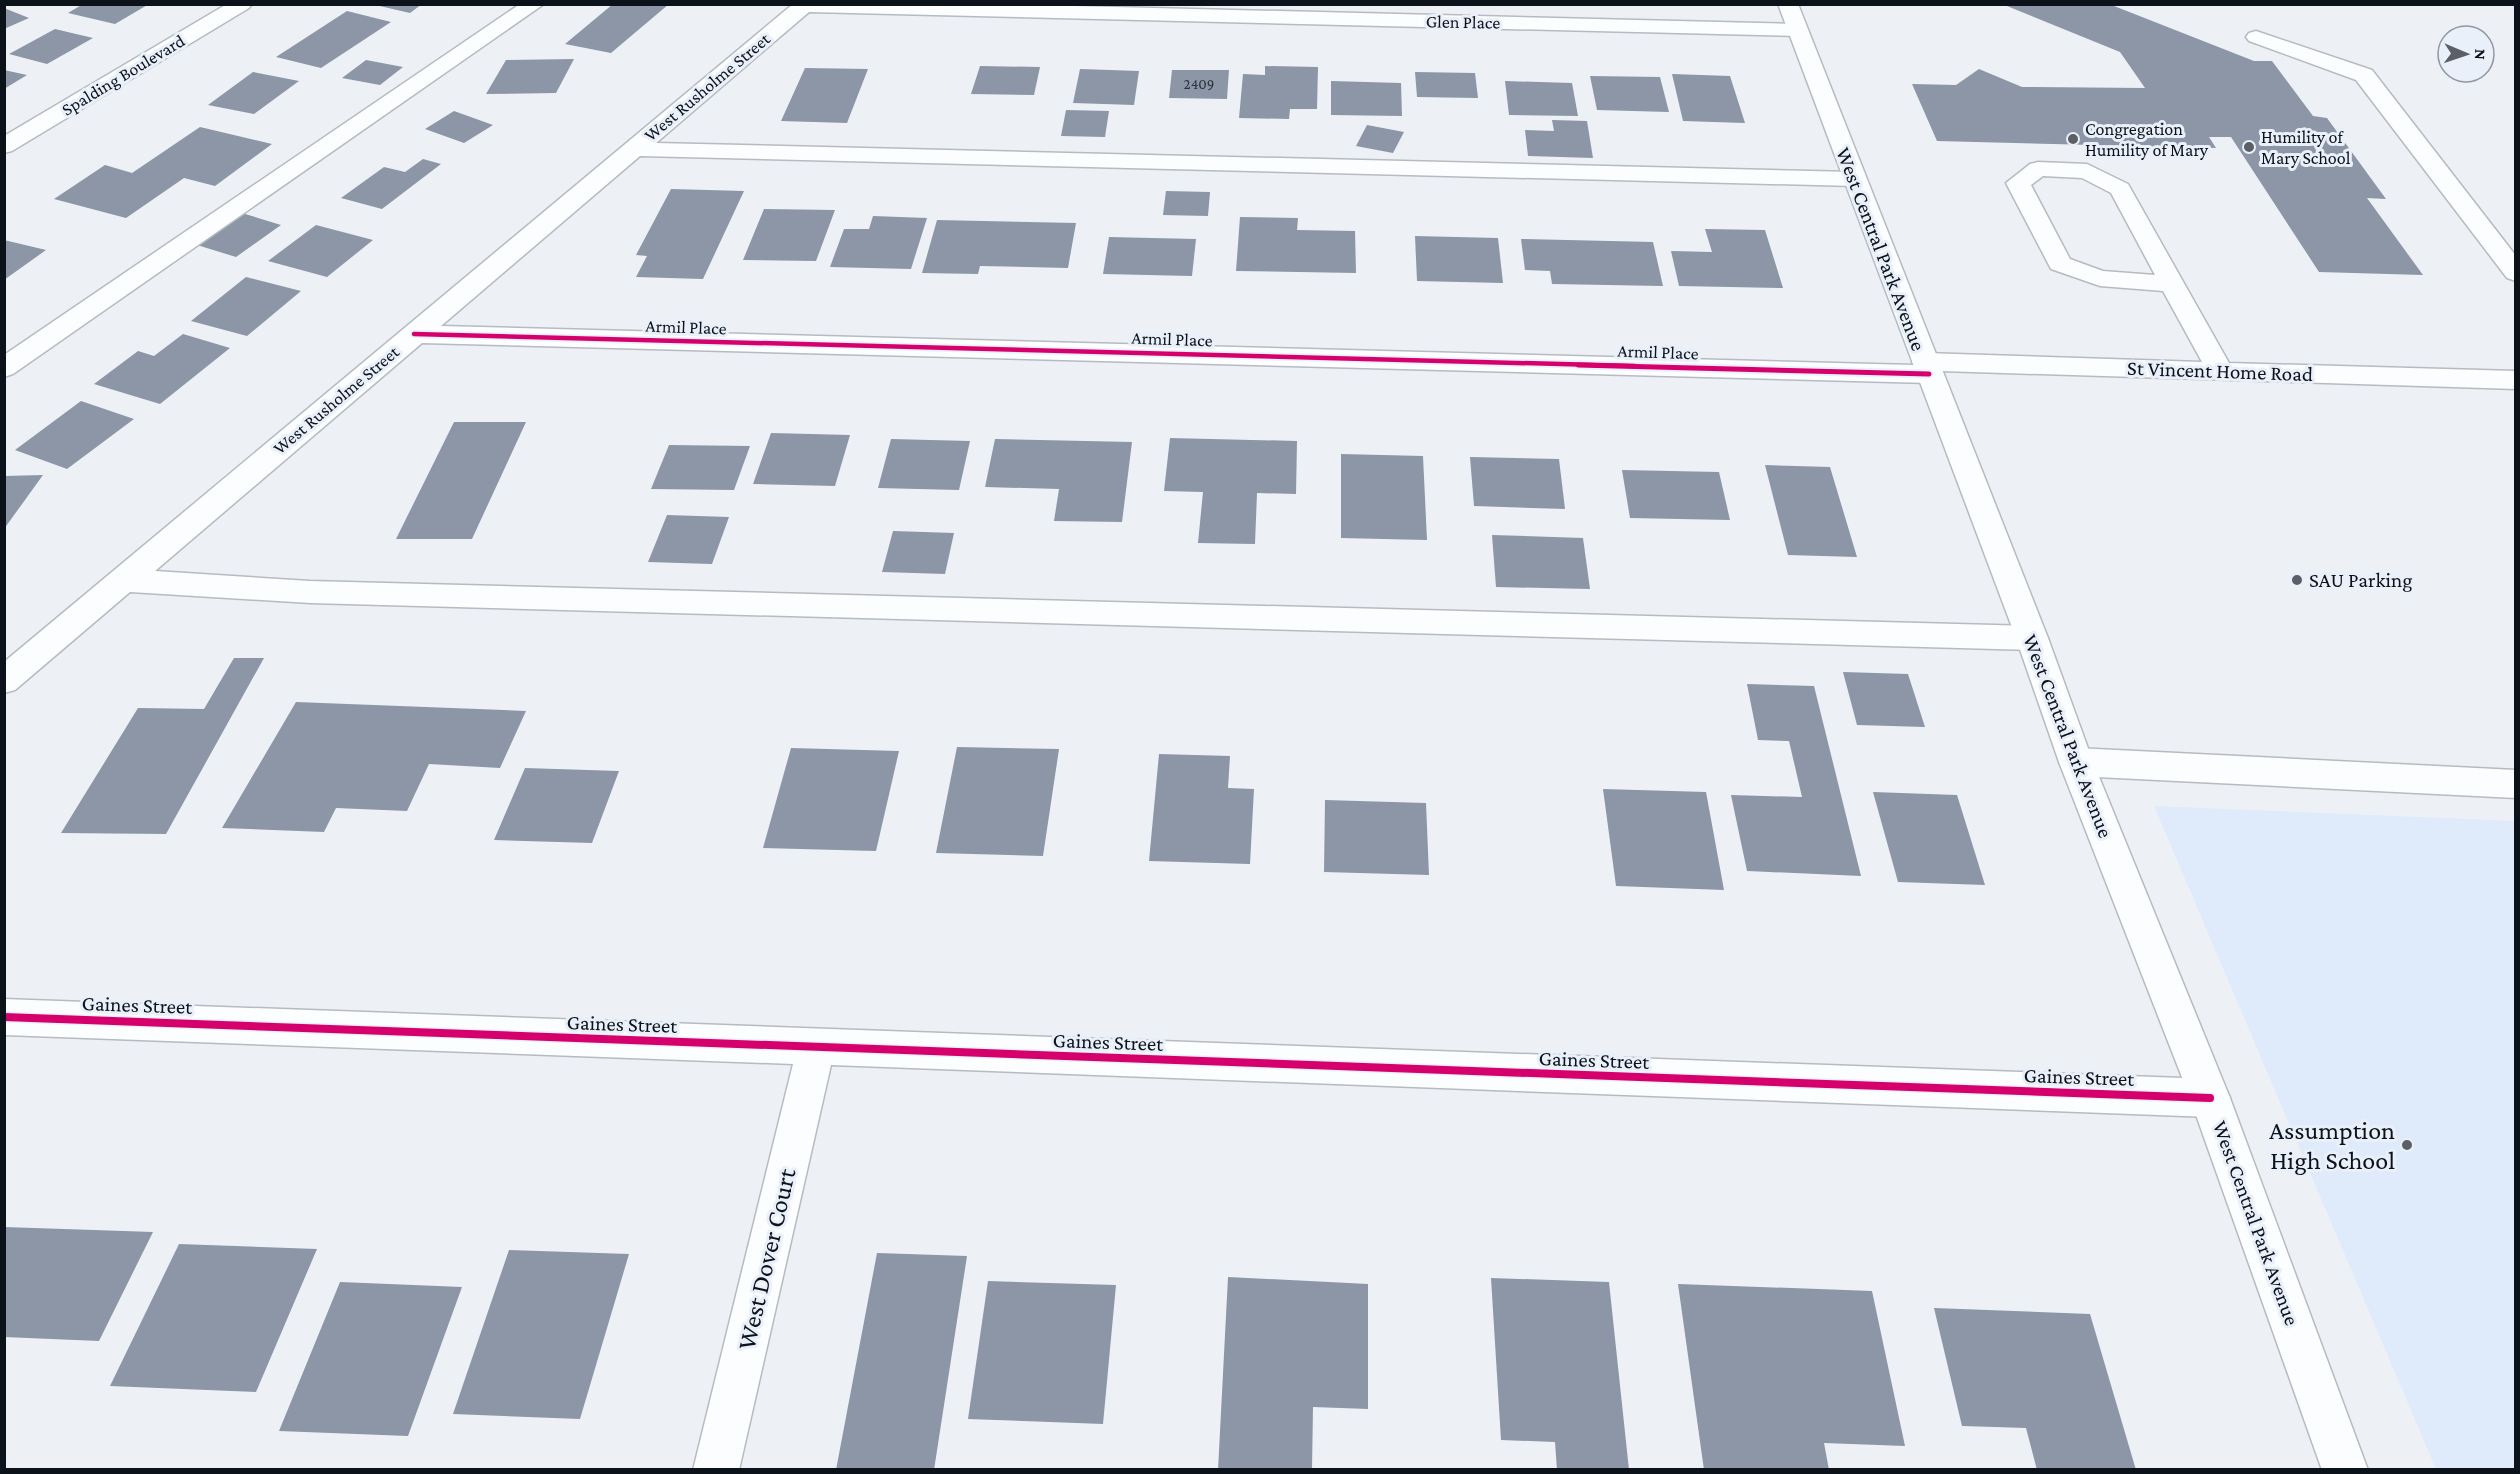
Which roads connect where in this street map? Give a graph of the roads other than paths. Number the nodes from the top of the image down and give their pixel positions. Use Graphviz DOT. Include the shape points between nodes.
graph roads {
  1 [pos="242,4"];
  2 [pos="534,4"];
  3 [pos="805,5"];
  4 [pos="1793,17"];
  5 [pos="2256,38"];
  6 [pos="4,146"];
  7 [pos="633,148"];
  8 [pos="1854,179"];
  9 [pos="2516,273"];
  10 [pos="2173,284"];
  11 [pos="414,334"];
  12 [pos="4,368"];
  13 [pos="1927,368"];
  14 [pos="2220,371"];
  15 [pos="2516,380"];
  16 [pos="125,580"];
  17 [pos="2032,638"];
  18 [pos="4,681"];
  19 [pos="2076,762"];
  20 [pos="2516,784"];
  21 [pos="4,1017"];
  22 [pos="816,1048"];
  23 [pos="2210,1098"];
  24 [pos="716,1470"];
  25 [pos="2345,1470"];
  1 -- 6 [label="street, Spalding Boulevard"];
  2 -- 12 [label="street"];
  3 -- 4 [label="street, Glen Place"];
  3 -- 7 [label="street, West Rusholme Street"];
  4 -- 8 [label="street, West Central Park Avenue"];
  5 -- 9 [label="street" via="2364,75"];
  7 -- 8 [label="street"];
  7 -- 11 [label="street, West Rusholme Street"];
  8 -- 13 [label="street, West Central Park Avenue"];
  10 -- 10 [label="street" via="2120,189 2087,171 2038,169 2018,183 2060,264 2100,278"];
  10 -- 14 [label="street"];
  11 -- 13 [label="street, Armil Place"];
  11 -- 16 [label="street, West Rusholme Street"];
  13 -- 14 [label="street, St Vincent Home Road"];
  13 -- 17 [label="street, West Central Park Avenue"];
  14 -- 15 [label="street, St Vincent Home Road"];
  16 -- 17 [label="street" via="333,593"];
  16 -- 18 [label="street, West Rusholme Street"];
  17 -- 19 [label="street, West Central Park Avenue"];
  19 -- 20 [label="street"];
  19 -- 23 [label="street, West Central Park Avenue"];
  21 -- 22 [label="street, Gaines Street"];
  22 -- 23 [label="street, Gaines Street"];
  22 -- 24 [label="street, West Dover Court"];
  23 -- 25 [label="street, West Central Park Avenue"];
}
